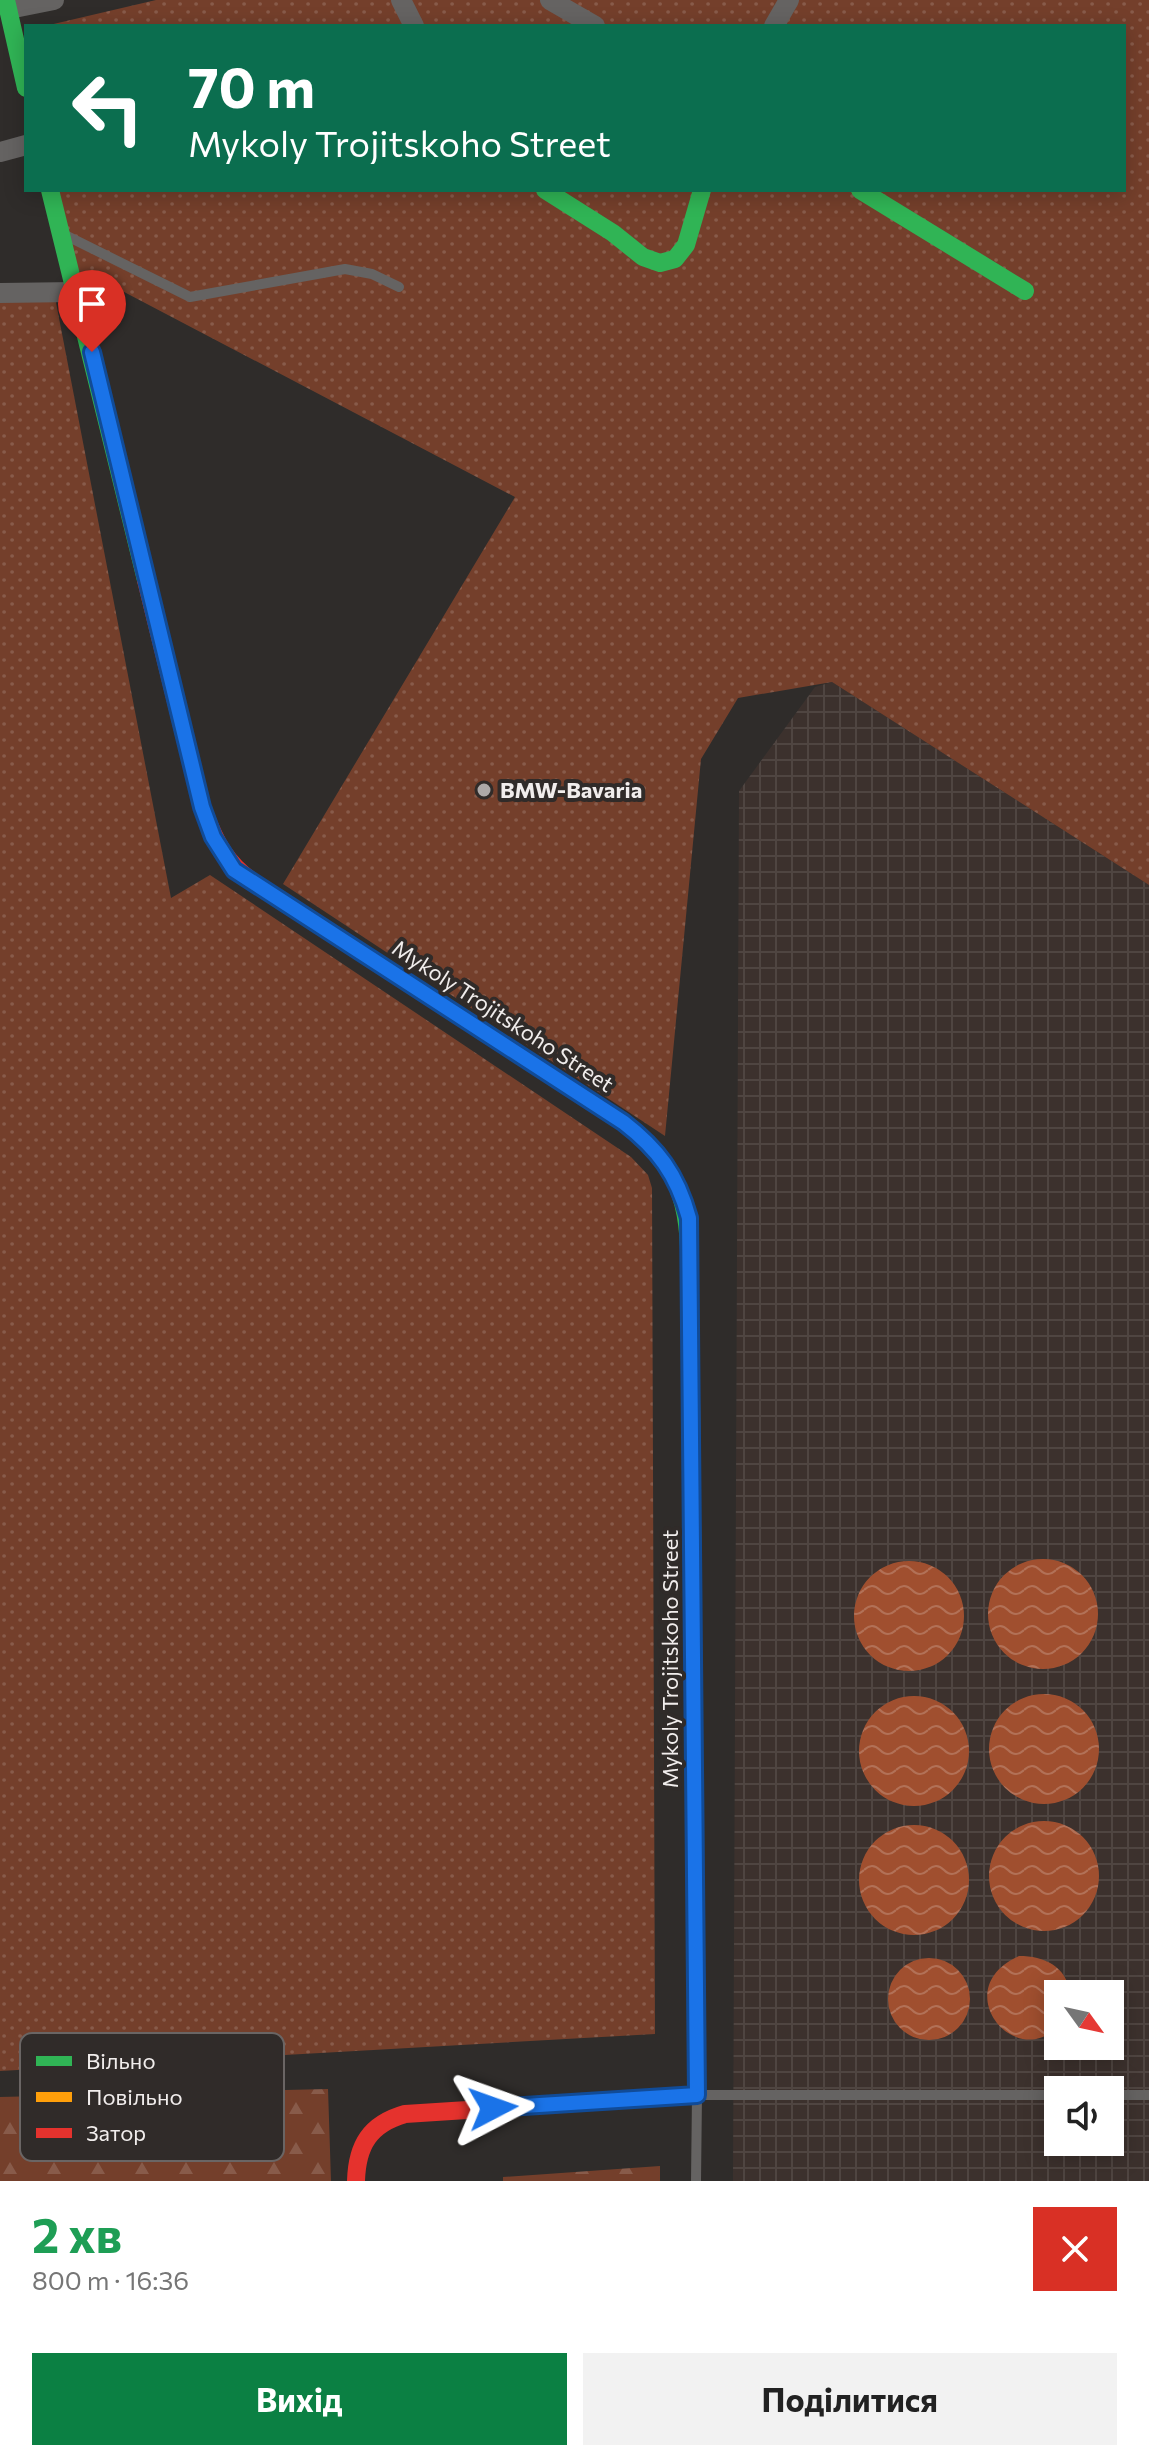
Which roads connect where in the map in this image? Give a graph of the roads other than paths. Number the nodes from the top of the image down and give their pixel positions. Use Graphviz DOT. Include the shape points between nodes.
graph roads {
  1 [pos="54,0"];
  2 [pos="401,0"];
  3 [pos="550,0"];
  4 [pos="789,0"];
  5 [pos="8,5"];
  6 [pos="413,24"];
  7 [pos="592,24"];
  8 [pos="775,24"];
  9 [pos="24,79"];
  10 [pos="24,146"];
  11 [pos="0,152"];
  12 [pos="51,192"];
  13 [pos="548,192"];
  14 [pos="701,192"];
  15 [pos="863,192"];
  16 [pos="62,233"];
  17 [pos="399,287"];
  18 [pos="1025,291"];
  19 [pos="77,292"];
  20 [pos="0,293"];
  21 [pos="697,2095"];
  22 [pos="1044,2095"];
  23 [pos="1124,2095"];
  24 [pos="1149,2095"];
  25 [pos="356,2181"];
  26 [pos="696,2181"];
  1 -- 5 [label="street"];
  2 -- 6 [label="street"];
  3 -- 7 [label="street"];
  4 -- 8 [label="street"];
  5 -- 9 [label="street"];
  10 -- 11 [label="street"];
  12 -- 16 [label="street, Mykoly Trojitskoho Street"];
  13 -- 14 [label="street" via="643,257 660,263 675,259 686,245"];
  15 -- 18 [label="street"];
  16 -- 17 [label="lane" via="190,297 345,269"];
  16 -- 19 [label="street, Mykoly Trojitskoho Street"];
  19 -- 20 [label="street"];
  19 -- 21 [label="street, Mykoly Trojitskoho Street" via="202,807 234,870 623,1122 652,1144 682,1193 692,1239"];
  21 -- 22 [label="lane"];
  21 -- 25 [label="street" via="385,2118 368,2130"];
  21 -- 26 [label="lane"];
  23 -- 24 [label="lane"];
}
